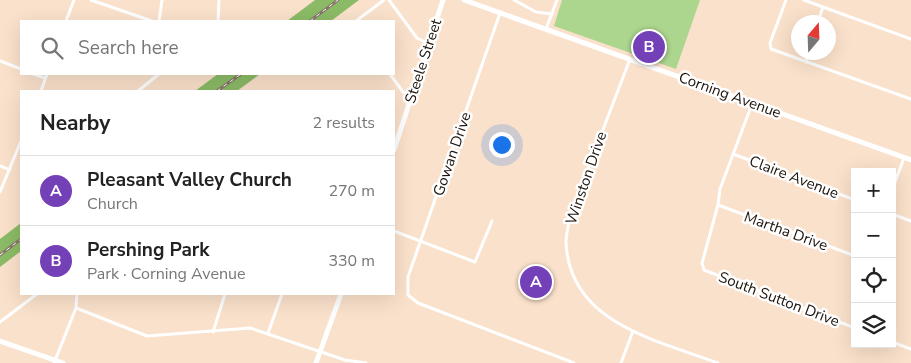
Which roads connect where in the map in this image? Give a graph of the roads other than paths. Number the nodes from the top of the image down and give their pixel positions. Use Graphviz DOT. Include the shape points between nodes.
graph roads {
  1 [pos="74,0"];
  2 [pos="91,0"];
  3 [pos="162,0"];
  4 [pos="219,0"];
  5 [pos="384,0"];
  6 [pos="389,0"];
  7 [pos="443,0"];
  8 [pos="464,0"];
  9 [pos="514,0"];
  10 [pos="557,0"];
  11 [pos="786,0"];
  12 [pos="804,0"];
  13 [pos="823,7"];
  14 [pos="500,12"];
  15 [pos="552,14"];
  16 [pos="820,15"];
  17 [pos="66,20"];
  18 [pos="149,20"];
  19 [pos="159,20"];
  20 [pos="218,20"];
  21 [pos="357,20"];
  22 [pos="546,29"];
  23 [pos="911,39"];
  24 [pos="429,44"];
  25 [pos="630,59"];
  26 [pos="0,62"];
  27 [pos="806,62"];
  28 [pos="20,70"];
  29 [pos="35,75"];
  30 [pos="46,75"];
  31 [pos="158,75"];
  32 [pos="391,75"];
  33 [pos="45,78"];
  34 [pos="41,90"];
  35 [pos="139,90"];
  36 [pos="412,95"];
  37 [pos="911,99"];
  38 [pos="752,103"];
  39 [pos="396,135"];
  40 [pos="20,145"];
  41 [pos="733,154"];
  42 [pos="904,158"];
  43 [pos="911,160"];
  44 [pos="0,166"];
  45 [pos="10,170"];
  46 [pos="896,179"];
  47 [pos="0,192"];
  48 [pos="851,198"];
  49 [pos="718,205"];
  50 [pos="896,215"];
  51 [pos="492,221"];
  52 [pos="911,221"];
  53 [pos="395,231"];
  54 [pos="422,241"];
  55 [pos="851,255"];
  56 [pos="36,295"];
  57 [pos="77,295"];
  58 [pos="225,295"];
  59 [pos="282,295"];
  60 [pos="341,295"];
  61 [pos="76,308"];
  62 [pos="0,322"];
  63 [pos="851,326"];
  64 [pos="633,331"];
  65 [pos="213,332"];
  66 [pos="268,333"];
  67 [pos="1,340"];
  68 [pos="896,344"];
  69 [pos="911,350"];
  70 [pos="320,351"];
  71 [pos="55,362"];
  72 [pos="63,363"];
  73 [pos="316,363"];
  74 [pos="366,363"];
  75 [pos="574,363"];
  76 [pos="621,363"];
  77 [pos="718,363"];
  1 -- 17 [label="street"];
  2 -- 18 [label="street"];
  3 -- 19 [label="street"];
  4 -- 20 [label="street"];
  5 -- 21 [label="street"];
  6 -- 24 [label="street" via="417,38"];
  7 -- 24 [label="street, Steele Street"];
  8 -- 14 [label="street, Corning Avenue"];
  9 -- 15 [label="street" via="536,12"];
  10 -- 15 [label="street"];
  11 -- 27 [label="street" via="770,43 771,49"];
  12 -- 13 [label="street"];
  13 -- 16 [label="street"];
  13 -- 23 [label="street"];
  14 -- 22 [label="street, Corning Avenue"];
  14 -- 54 [label="street, Gowan Drive"];
  15 -- 22 [label="street"];
  22 -- 25 [label="street, Corning Avenue"];
  24 -- 36 [label="street, Steele Street"];
  25 -- 38 [label="street, Corning Avenue"];
  25 -- 64 [label="street, Winston Drive" via="570,216 566,242 571,270 582,292 614,323"];
  26 -- 28 [label="street"];
  27 -- 37 [label="street"];
  29 -- 33 [label="street"];
  30 -- 33 [label="street"];
  31 -- 35 [label="street"];
  32 -- 36 [label="street" via="404,92"];
  33 -- 34 [label="street"];
  36 -- 39 [label="street, Steele Street"];
  38 -- 41 [label="street"];
  38 -- 42 [label="street, Corning Avenue"];
  40 -- 45 [label="street"];
  41 -- 48 [label="street, Claire Avenue"];
  41 -- 49 [label="street"];
  42 -- 43 [label="street, Corning Avenue"];
  42 -- 46 [label="street"];
  44 -- 45 [label="street"];
  45 -- 47 [label="street"];
  49 -- 55 [label="street, Martha Drive"];
  49 -- 63 [label="street, South Sutton Drive" via="702,263 704,270"];
  50 -- 52 [label="street"];
  51 -- 54 [label="street" via="475,262"];
  53 -- 54 [label="street"];
  54 -- 75 [label="street, Gowan Drive" via="408,277 408,295 418,302"];
  56 -- 62 [label="street"];
  57 -- 61 [label="street"];
  58 -- 65 [label="street"];
  59 -- 66 [label="street"];
  60 -- 70 [label="street"];
  61 -- 65 [label="street" via="146,336"];
  61 -- 71 [label="street"];
  64 -- 76 [label="street"];
  64 -- 77 [label="street, Winston Drive"];
  65 -- 66 [label="street" via="250,328"];
  66 -- 70 [label="street"];
  67 -- 71 [label="street"];
  68 -- 69 [label="street"];
  70 -- 73 [label="street"];
  70 -- 74 [label="street"];
  71 -- 72 [label="street"];
}
